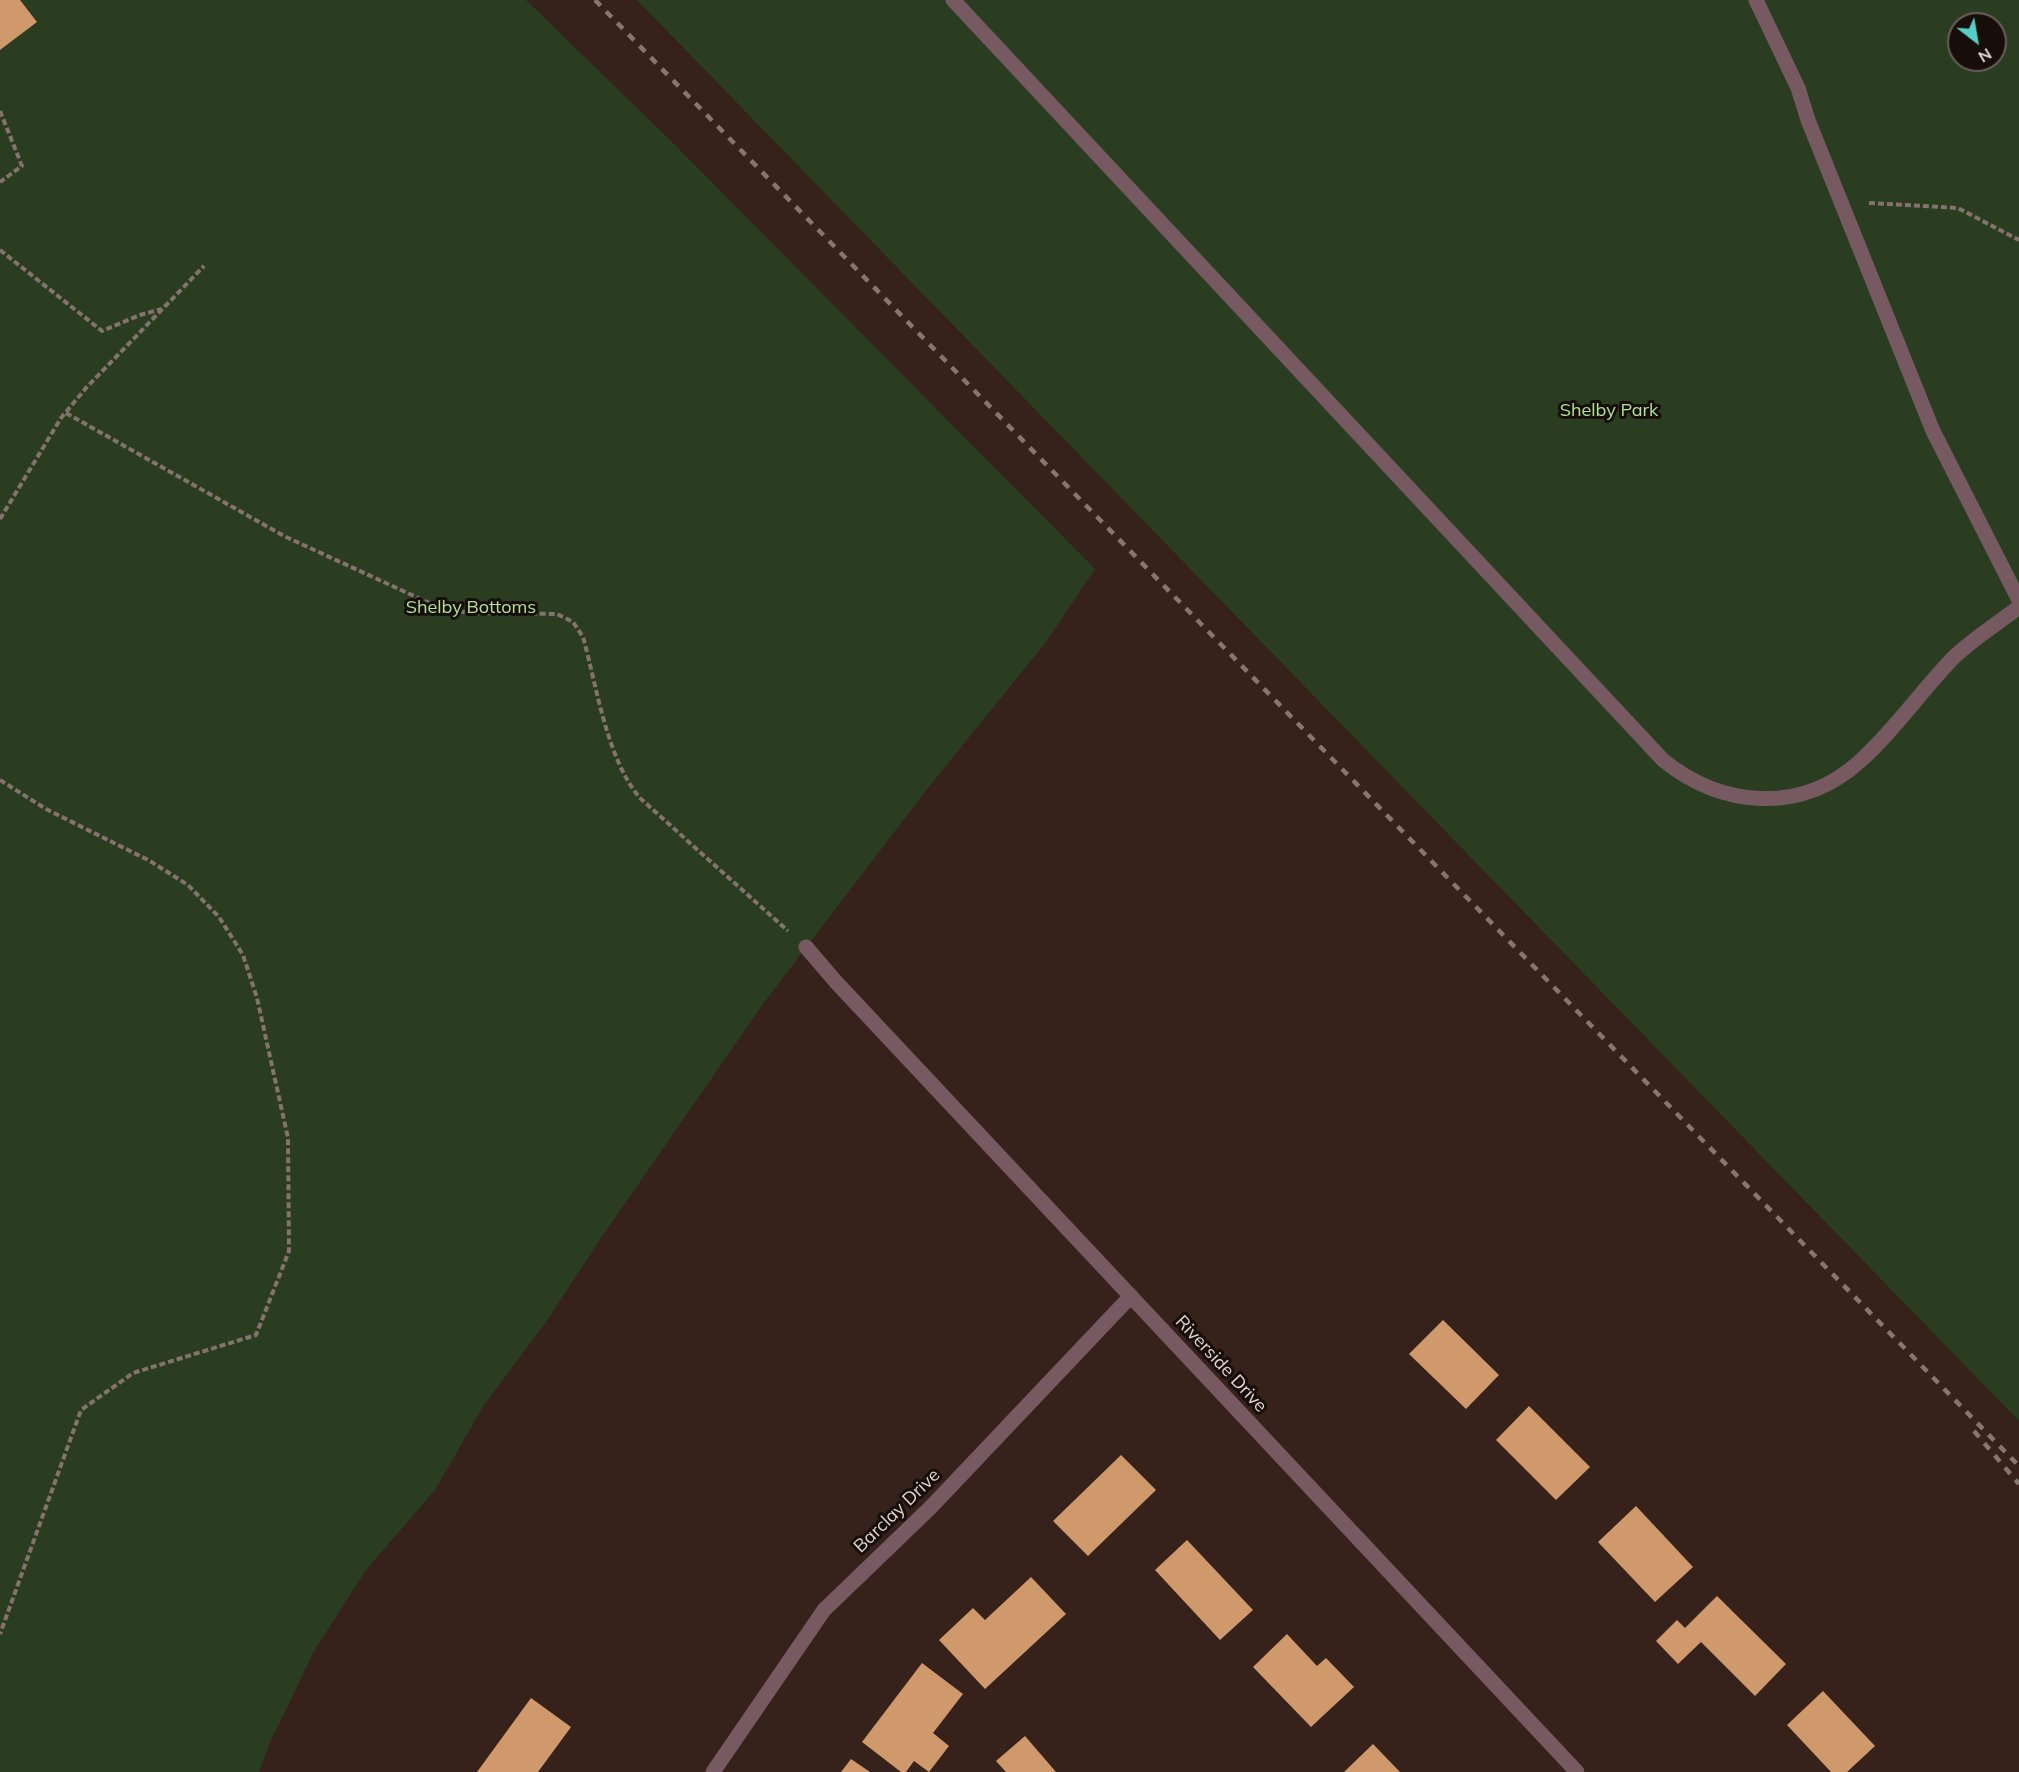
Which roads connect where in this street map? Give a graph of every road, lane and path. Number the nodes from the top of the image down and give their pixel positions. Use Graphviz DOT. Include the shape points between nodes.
graph roads {
  1 [pos="953,0"];
  2 [pos="1756,0"];
  3 [pos="0,111"];
  4 [pos="0,182"];
  5 [pos="1841,202"];
  6 [pos="2019,240"];
  7 [pos="0,250"];
  8 [pos="204,266"];
  9 [pos="164,309"];
  10 [pos="66,413"];
  11 [pos="0,519"];
  12 [pos="2019,600"];
  13 [pos="2019,607"];
  14 [pos="0,780"];
  15 [pos="806,947"];
  16 [pos="1131,1296"];
  17 [pos="0,1634"];
  18 [pos="713,1772"];
  19 [pos="1576,1772"];
  1 -- 13 [label="street" via="1663,760 1689,779 1720,793 1752,799 1786,797 1818,788 1860,761 1955,657"];
  2 -- 5 [label="street" via="1798,88"];
  3 -- 4 [label="path" via="22,166"];
  5 -- 6 [label="path" via="1958,208"];
  5 -- 12 [label="street" via="1933,431"];
  7 -- 9 [label="path" via="102,331"];
  8 -- 9 [label="path"];
  9 -- 10 [label="path"];
  10 -- 11 [label="path"];
  10 -- 15 [label="path" via="284,536 427,602 456,611 561,615 571,620 585,646 624,775 641,799"];
  14 -- 17 [label="path" via="46,809 169,872 204,900 232,935 251,976 288,1138 289,1251 256,1335 133,1373 81,1410"];
  15 -- 16 [label="street, Riverside Drive"];
  16 -- 18 [label="street, Barclay Drive" via="931,1507 824,1610"];
  16 -- 19 [label="street, Riverside Drive"];
}
